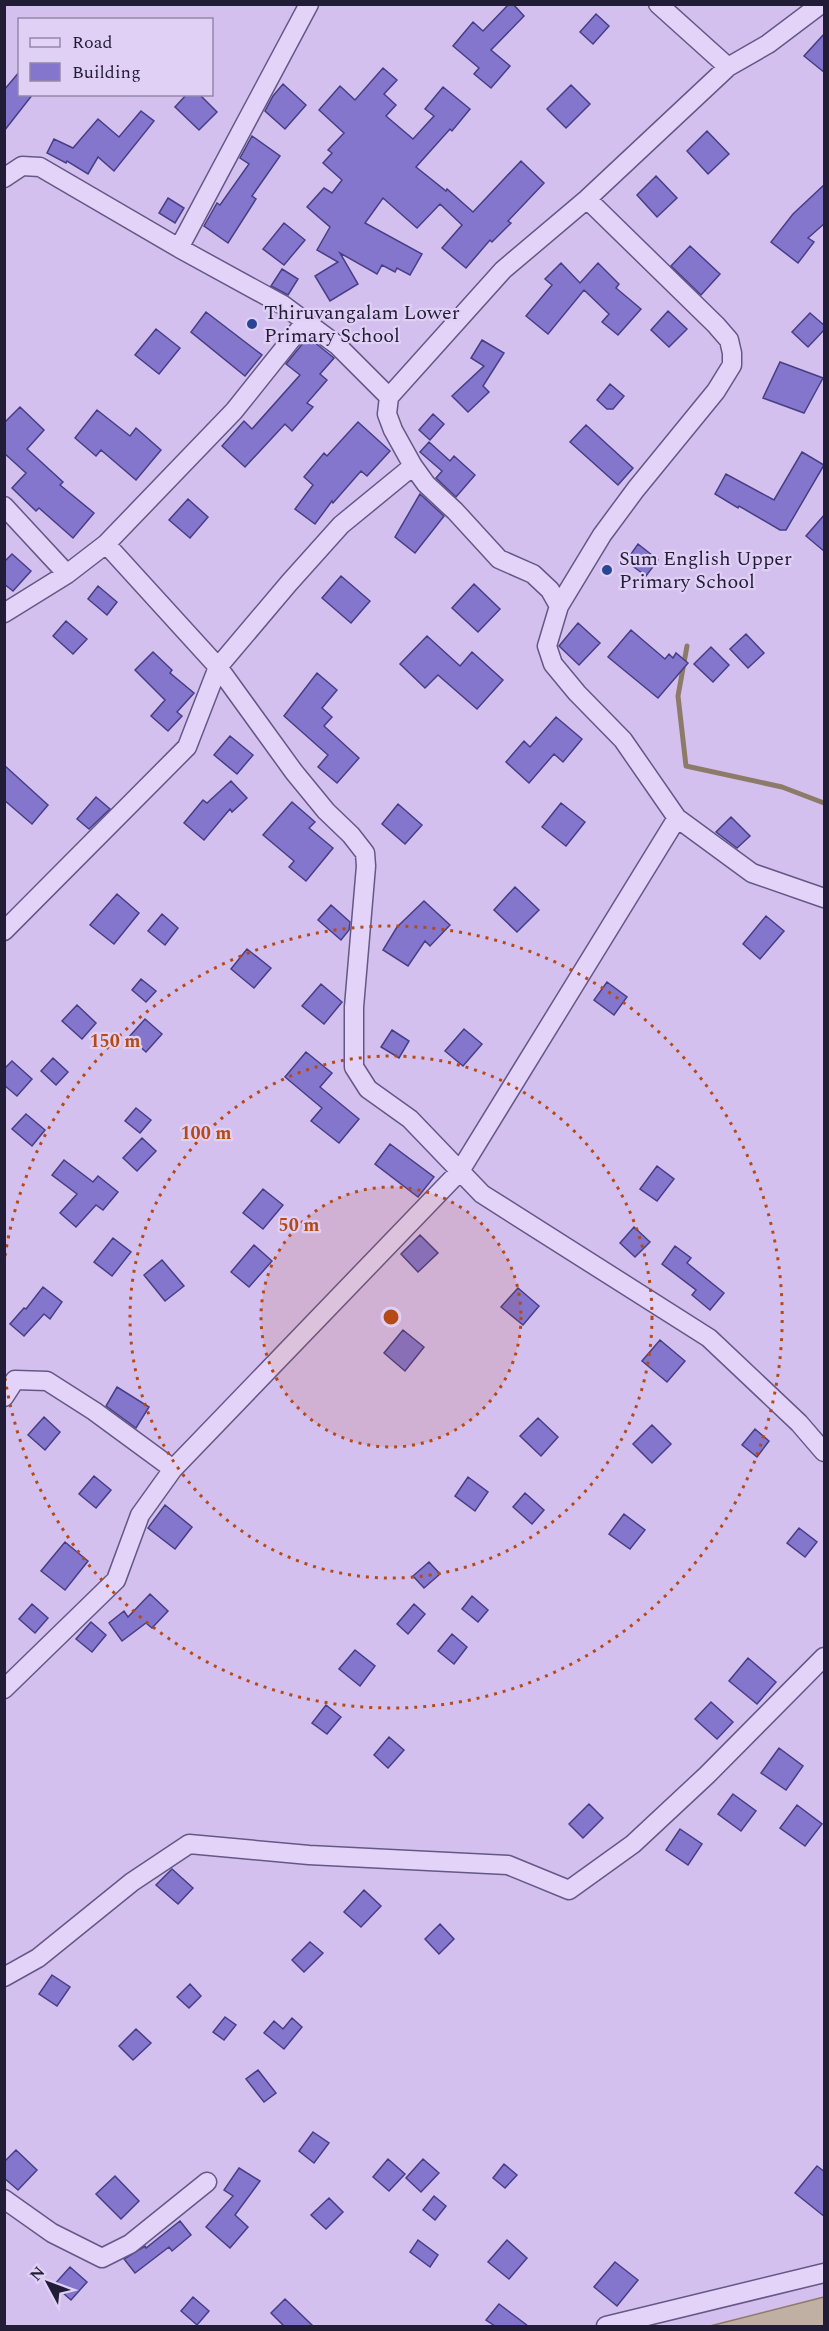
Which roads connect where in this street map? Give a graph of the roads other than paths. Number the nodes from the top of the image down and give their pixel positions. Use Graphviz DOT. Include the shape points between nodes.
graph roads {
  1 [pos="309,4"];
  2 [pos="658,4"];
  3 [pos="821,4"];
  4 [pos="728,67"];
  5 [pos="4,178"];
  6 [pos="587,199"];
  7 [pos="179,248"];
  8 [pos="306,321"];
  9 [pos="389,397"];
  10 [pos="413,466"];
  11 [pos="4,506"];
  12 [pos="106,544"];
  13 [pos="67,574"];
  14 [pos="559,606"];
  15 [pos="4,613"];
  16 [pos="219,667"];
  17 [pos="677,818"];
  18 [pos="825,898"];
  19 [pos="4,931"];
  20 [pos="460,1171"];
  21 [pos="4,1397"];
  22 [pos="825,1452"];
  23 [pos="173,1469"];
  24 [pos="825,1658"];
  25 [pos="4,1689"];
  26 [pos="4,1977"];
  27 [pos="207,2182"];
  28 [pos="4,2199"];
  29 [pos="825,2273"];
  30 [pos="606,2326"];
  1 -- 7 [label="street"];
  2 -- 4 [label="street"];
  3 -- 4 [label="street" via="768,44"];
  4 -- 6 [label="street"];
  5 -- 7 [label="street" via="22,166 40,167"];
  6 -- 9 [label="street" via="503,270"];
  6 -- 14 [label="street" via="716,325 729,340 732,365 716,391 602,535"];
  7 -- 8 [label="street"];
  8 -- 9 [label="street" via="337,345"];
  8 -- 12 [label="street" via="234,411"];
  9 -- 10 [label="street" via="387,414"];
  10 -- 14 [label="street" via="499,559 533,574 550,590"];
  10 -- 16 [label="street" via="341,525"];
  11 -- 13 [label="street"];
  12 -- 13 [label="street"];
  12 -- 16 [label="street"];
  13 -- 15 [label="street"];
  14 -- 17 [label="street" via="547,646 553,664 623,740"];
  16 -- 19 [label="street" via="187,747"];
  16 -- 20 [label="street" via="294,772 365,852 354,1006 354,1067 369,1089 410,1119"];
  17 -- 18 [label="street" via="752,873"];
  17 -- 20 [label="street"];
  20 -- 22 [label="street" via="482,1194 709,1338"];
  20 -- 23 [label="street"];
  21 -- 23 [label="street" via="15,1380 46,1381"];
  23 -- 25 [label="street" via="140,1515 116,1580"];
  24 -- 26 [label="street" via="633,1844 569,1890 508,1864 309,1855 189,1844 132,1882 38,1958"];
  27 -- 28 [label="street" via="130,2244 102,2258 52,2233"];
  29 -- 30 [label="street"];
}
